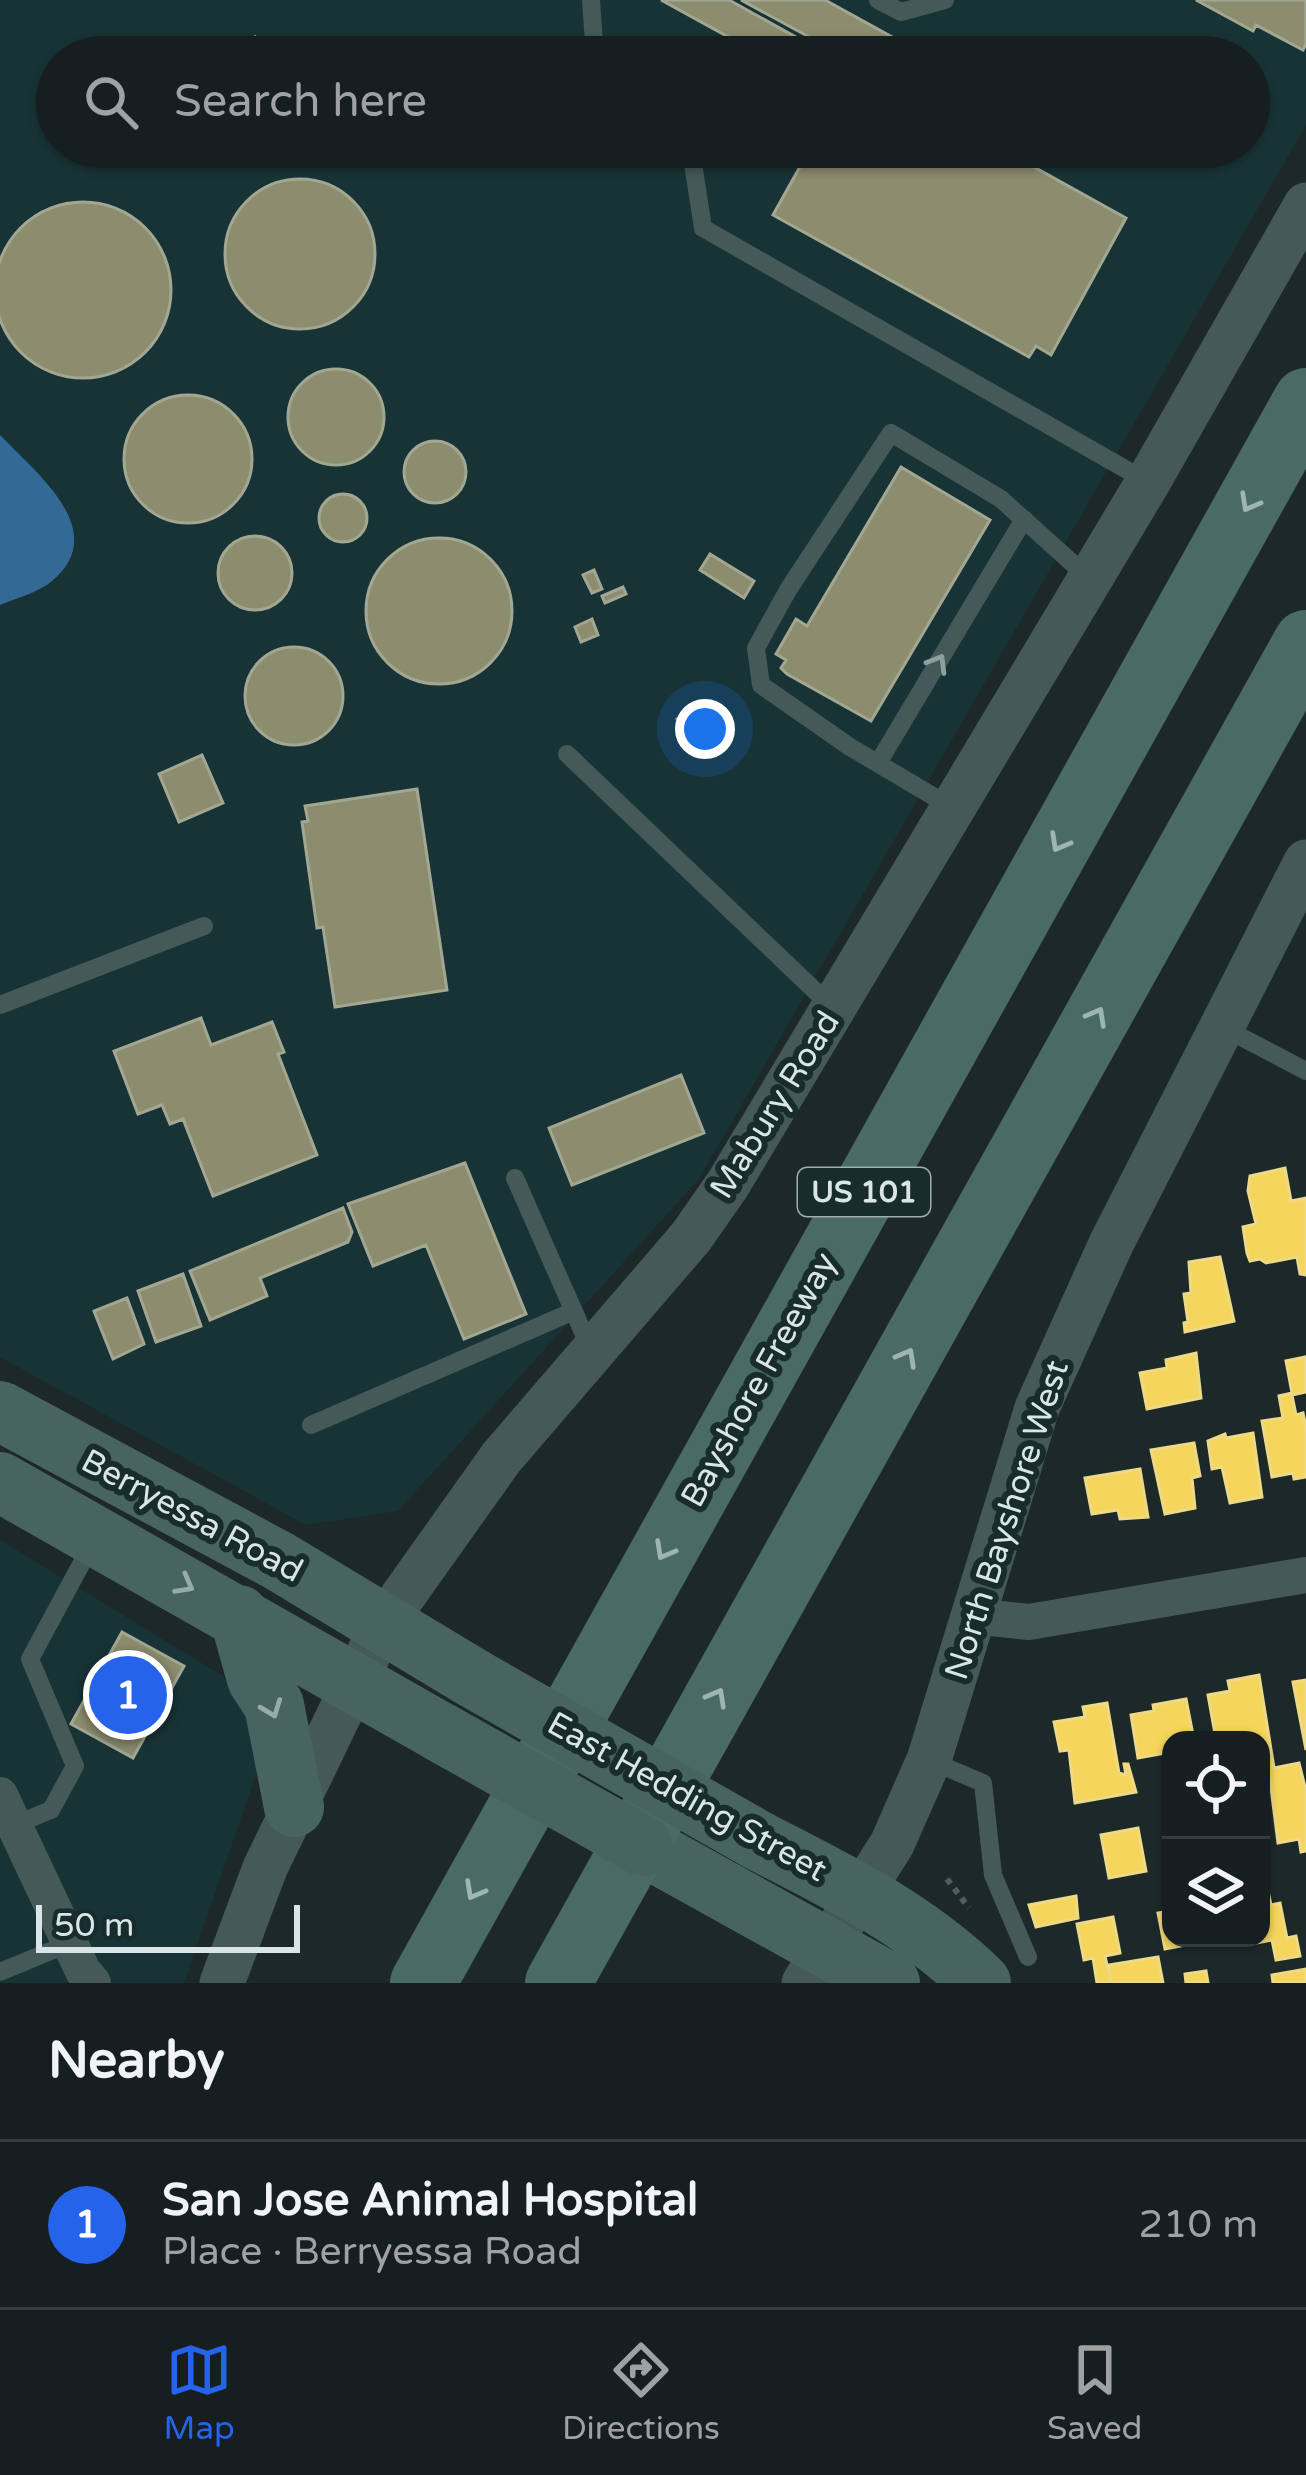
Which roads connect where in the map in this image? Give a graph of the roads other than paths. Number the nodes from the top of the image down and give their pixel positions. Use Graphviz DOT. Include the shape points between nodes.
graph roads {
  1 [pos="591,0"];
  2 [pos="878,0"];
  3 [pos="945,0"];
  4 [pos="594,36"];
  5 [pos="694,168"];
  6 [pos="1306,205"];
  7 [pos="1306,401"];
  8 [pos="1148,482"];
  9 [pos="1024,519"];
  10 [pos="1090,579"];
  11 [pos="1306,643"];
  12 [pos="567,754"];
  13 [pos="878,763"];
  14 [pos="953,808"];
  15 [pos="1306,862"];
  16 [pos="204,926"];
  17 [pos="0,1005"];
  18 [pos="836,1010"];
  19 [pos="1224,1028"];
  20 [pos="1306,1070"];
  21 [pos="515,1178"];
  22 [pos="574,1311"];
  23 [pos="591,1353"];
  24 [pos="0,1411"];
  25 [pos="311,1425"];
  26 [pos="0,1482"];
  27 [pos="97,1535"];
  28 [pos="1306,1575"];
  29 [pos="239,1615"];
  30 [pos="973,1616"];
  31 [pos="383,1624"];
  32 [pos="354,1680"];
  33 [pos="929,1760"];
  34 [pos="294,1807"];
  35 [pos="7,1810"];
  36 [pos="861,1893"];
  37 [pos="70,1942"];
  38 [pos="816,1965"];
  39 [pos="1004,1970"];
  40 [pos="0,1972"];
  41 [pos="93,1983"];
  42 [pos="222,1983"];
  43 [pos="423,1983"];
  44 [pos="558,1983"];
  45 [pos="890,1983"];
  1 -- 4 [label="lane"];
  2 -- 3 [label="lane" via="901,13"];
  5 -- 8 [label="lane" via="703,228"];
  6 -- 8 [label="street, Mabury Road"];
  7 -- 43 [label="highway, Bayshore Freeway / US 101, one-way"];
  8 -- 10 [label="street, Mabury Road"];
  9 -- 10 [label="lane"];
  13 -- 9 [label="lane, one-way"];
  9 -- 13 [label="lane" via="891,434 788,590 756,648 761,685"];
  10 -- 14 [label="street, Mabury Road"];
  44 -- 11 [label="highway, US 101, one-way"];
  12 -- 18 [label="lane"];
  13 -- 14 [label="lane"];
  14 -- 18 [label="street, Mabury Road"];
  15 -- 19 [label="street, North Bayshore West"];
  16 -- 17 [label="lane"];
  18 -- 23 [label="street, Mabury Road" via="691,1237"];
  19 -- 20 [label="lane"];
  19 -- 30 [label="street, North Bayshore West" via="1037,1408"];
  21 -- 22 [label="lane"];
  22 -- 23 [label="lane"];
  22 -- 25 [label="lane"];
  23 -- 31 [label="street, Mabury Road" via="501,1458"];
  24 -- 31 [label="main road, Berryessa Road"];
  26 -- 27 [label="main road, Berryessa Road"];
  27 -- 29 [label="main road, Berryessa Road, one-way"];
  27 -- 35 [label="lane" via="30,1659 75,1766 51,1810"];
  28 -- 30 [label="street" via="1029,1622"];
  29 -- 32 [label="main road, Berryessa Road"];
  29 -- 34 [label="main road, one-way" via="257,1679 274,1705"];
  30 -- 33 [label="street, North Bayshore West"];
  31 -- 32 [label="street, Mabury Road"];
  31 -- 36 [label="main road, East Hedding Street, bridge"];
  32 -- 34 [label="street, Mabury Road"];
  32 -- 38 [label="main road, East Hedding Street, bridge" via="728,1894"];
  33 -- 36 [label="street, North Bayshore West"];
  33 -- 39 [label="lane" via="983,1783"];
  34 -- 42 [label="street, Mabury Road"];
  35 -- 37 [label="street"];
  36 -- 38 [label="street, North Bayshore West"];
  36 -- 39 [label="main road, East Hedding Street" via="928,1937"];
  37 -- 40 [label="lane"];
  37 -- 41 [label="street"];
  38 -- 45 [label="main road, East Hedding Street"];
}
